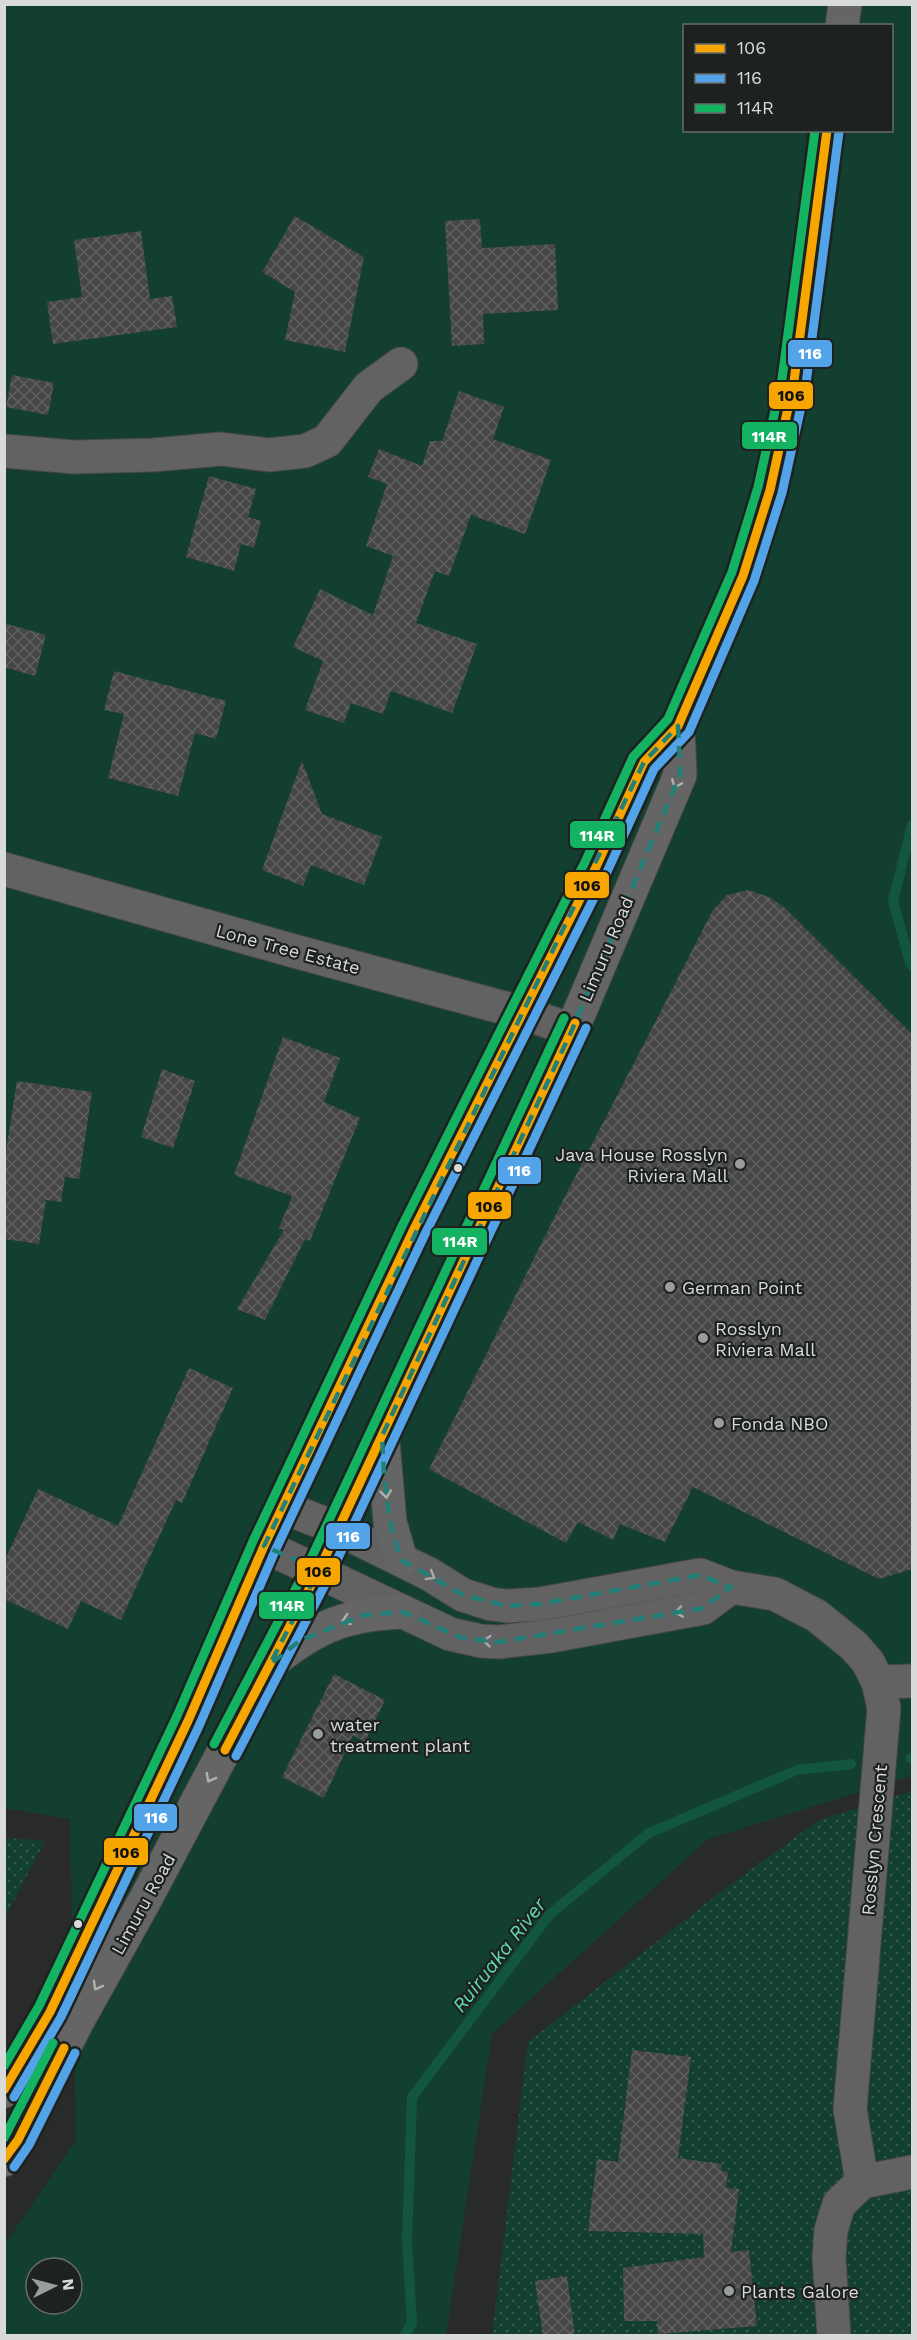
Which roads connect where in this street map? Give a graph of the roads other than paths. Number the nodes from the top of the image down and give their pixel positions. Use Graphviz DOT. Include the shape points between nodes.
graph roads {
  1 [pos="845,4"];
  2 [pos="842,24"];
  3 [pos="827,132"];
  4 [pos="401,364"];
  5 [pos="4,451"];
  6 [pos="678,726"];
  7 [pos="4,869"];
  8 [pos="523,1013"];
  9 [pos="572,1030"];
  10 [pos="382,1436"];
  11 [pos="283,1507"];
  12 [pos="338,1529"];
  13 [pos="264,1546"];
  14 [pos="401,1560"];
  15 [pos="319,1570"];
  16 [pos="731,1587"];
  17 [pos="403,1612"];
  18 [pos="270,1664"];
  19 [pos="912,1680"];
  20 [pos="878,1682"];
  21 [pos="4,2091"];
  22 [pos="4,2160"];
  23 [pos="912,2172"];
  24 [pos="862,2182"];
  25 [pos="834,2336"];
  1 -- 2 [label="main road"];
  3 -- 6 [label="main road, Limuru Road" via="794,381 770,490 743,576"];
  4 -- 5 [label="street" via="369,387 327,441 305,452 270,454 221,449 74,457"];
  6 -- 8 [label="main road, Limuru Road" via="644,762"];
  6 -- 9 [label="main road, Limuru Road, one-way" via="680,775"];
  7 -- 8 [label="street, Lone Tree Estate"];
  8 -- 9 [label="street, Lone Tree Estate"];
  8 -- 11 [label="main road, Limuru Road" via="414,1229"];
  9 -- 10 [label="main road, Limuru Road"];
  10 -- 12 [label="main road, Limuru Road"];
  10 -- 14 [label="main road, one-way" via="390,1522"];
  11 -- 12 [label="street, Rosslyn Crescent"];
  11 -- 13 [label="main road, Limuru Road"];
  12 -- 14 [label="street, Rosslyn Crescent"];
  12 -- 15 [label="main road, Limuru Road"];
  13 -- 15 [label="street"];
  13 -- 21 [label="main road, Limuru Road" via="188,1721 50,2012"];
  14 -- 16 [label="street, Rosslyn Crescent, one-way" via="463,1595 507,1606 700,1575"];
  15 -- 17 [label="street"];
  15 -- 18 [label="main road, Limuru Road"];
  16 -- 17 [label="street, one-way" via="703,1608 499,1642 462,1638"];
  16 -- 20 [label="street, Rosslyn Crescent" via="775,1594 818,1616 854,1646"];
  17 -- 18 [label="main road, one-way" via="344,1620 301,1640"];
  18 -- 22 [label="main road, Limuru Road, one-way"];
  19 -- 20 [label="street"];
  20 -- 24 [label="street, Rosslyn Crescent" via="884,1708 883,1737 850,2109"];
  23 -- 24 [label="street"];
  24 -- 25 [label="street" via="839,2204 831,2230"];
}
